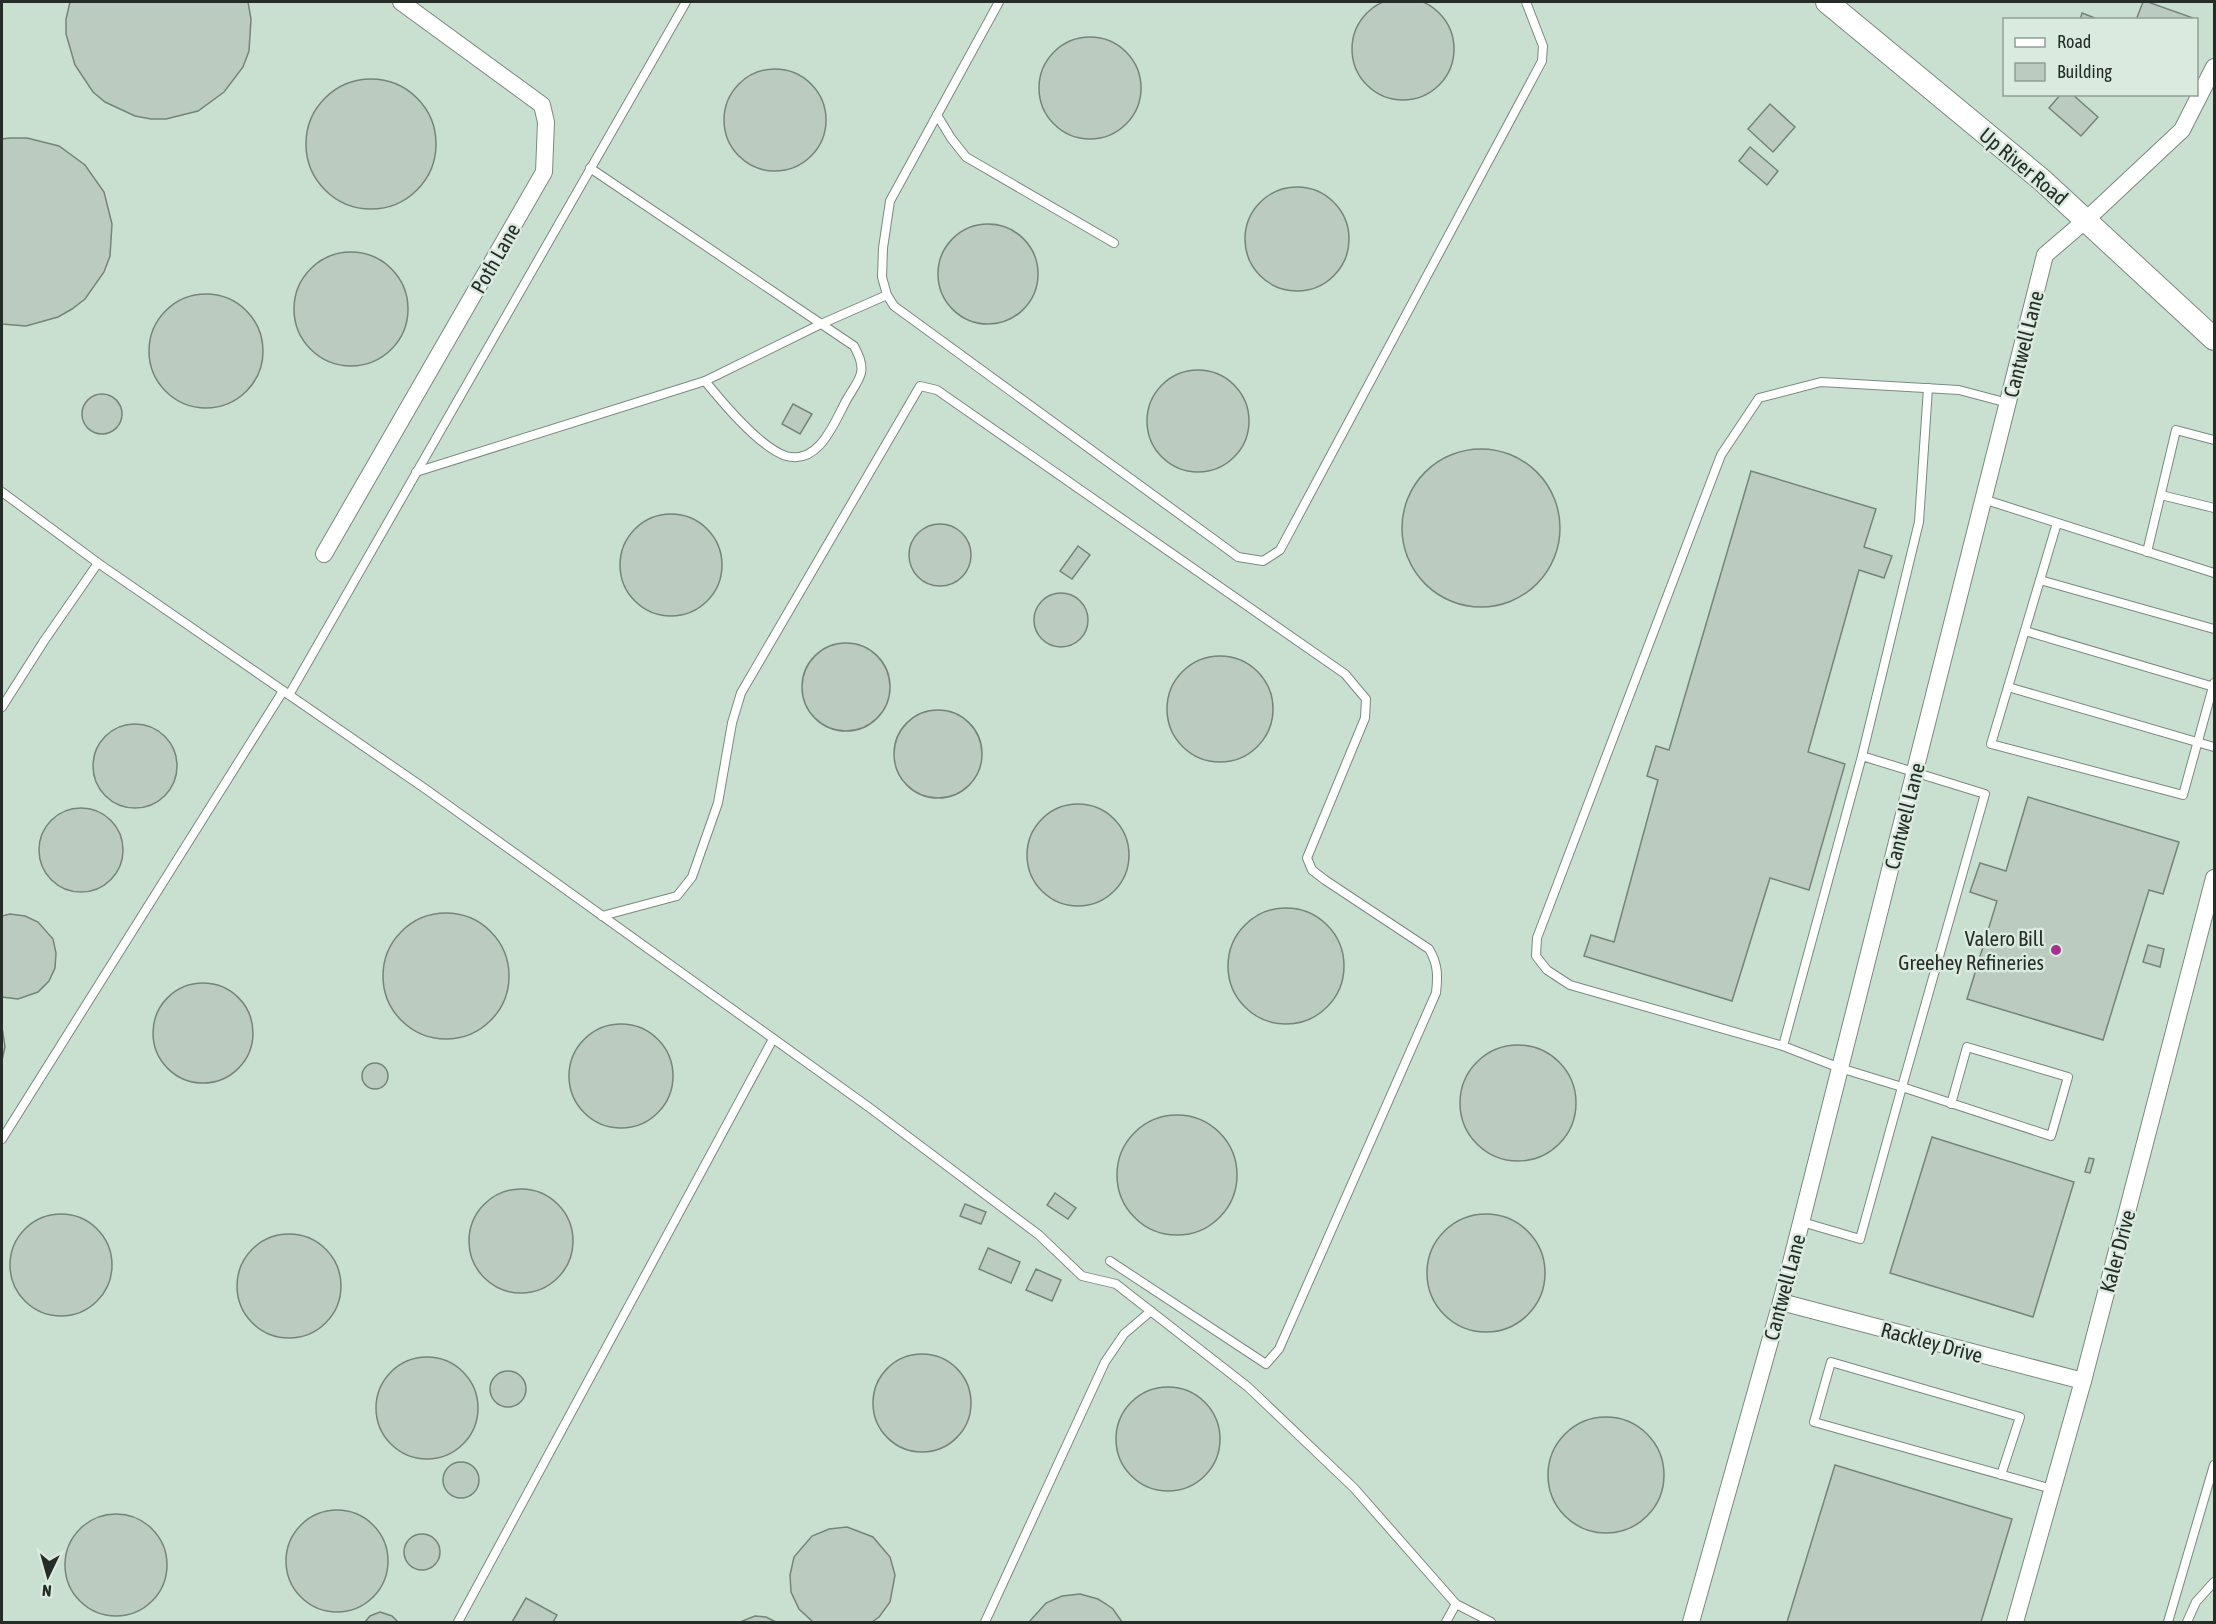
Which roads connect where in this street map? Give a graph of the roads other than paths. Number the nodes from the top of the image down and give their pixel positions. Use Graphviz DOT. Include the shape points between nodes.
graph roads {
  1 [pos="401,2"];
  2 [pos="686,2"];
  3 [pos="999,2"];
  4 [pos="1526,2"];
  5 [pos="1827,2"];
  6 [pos="2214,67"];
  7 [pos="937,115"];
  8 [pos="590,168"];
  9 [pos="2087,219"];
  10 [pos="1114,243"];
  11 [pos="886,295"];
  12 [pos="821,324"];
  13 [pos="2214,339"];
  14 [pos="705,381"];
  15 [pos="1928,388"];
  16 [pos="2008,403"];
  17 [pos="2214,440"];
  18 [pos="416,472"];
  19 [pos="2,492"];
  20 [pos="2161,495"];
  21 [pos="1983,499"];
  22 [pos="2214,508"];
  23 [pos="2057,523"];
  24 [pos="2147,552"];
  25 [pos="324,554"];
  26 [pos="98,563"];
  27 [pos="2214,573"];
  28 [pos="2040,580"];
  29 [pos="2214,629"];
  30 [pos="2025,631"];
  31 [pos="2214,685"];
  32 [pos="2008,687"];
  33 [pos="286,693"];
  34 [pos="2,707"];
  35 [pos="2198,742"];
  36 [pos="2214,747"];
  37 [pos="1862,756"];
  38 [pos="1914,774"];
  39 [pos="2214,878"];
  40 [pos="602,916"];
  41 [pos="773,1039"];
  42 [pos="1782,1046"];
  43 [pos="1840,1068"];
  44 [pos="1902,1088"];
  45 [pos="1951,1104"];
  46 [pos="2,1139"];
  47 [pos="1802,1222"];
  48 [pos="1110,1261"];
  49 [pos="1781,1302"];
  50 [pos="1151,1311"];
  51 [pos="2083,1382"];
  52 [pos="2214,1465"];
  53 [pos="2001,1475"];
  54 [pos="2052,1489"];
  55 [pos="2214,1582"];
  56 [pos="1456,1604"];
  57 [pos="458,1623"];
  58 [pos="985,1623"];
  59 [pos="1446,1623"];
  60 [pos="1491,1623"];
  61 [pos="1691,1623"];
  62 [pos="2015,1623"];
  63 [pos="2168,1623"];
  64 [pos="2187,1623"];
  1 -- 25 [label="street, Poth Lane" via="542,105 546,123 544,172"];
  2 -- 8 [label="lane"];
  3 -- 7 [label="lane"];
  4 -- 11 [label="lane" via="1543,46 1542,62 1281,550 1269,559 1238,557 894,306"];
  5 -- 9 [label="street, Up River Road"];
  6 -- 9 [label="street, Cantwell Lane" via="2182,130"];
  7 -- 10 [label="lane" via="966,157"];
  7 -- 11 [label="lane" via="890,201 882,258"];
  8 -- 12 [label="lane"];
  8 -- 18 [label="lane"];
  9 -- 13 [label="street, Up River Road"];
  9 -- 16 [label="street, Cantwell Lane" via="2045,255"];
  11 -- 12 [label="lane"];
  12 -- 14 [label="lane"];
  12 -- 14 [label="lane" via="854,346 861,359 861,373 825,441 809,454 788,456 772,449 726,407"];
  14 -- 18 [label="lane"];
  15 -- 16 [label="lane" via="1959,390"];
  15 -- 37 [label="lane" via="1919,522"];
  15 -- 42 [label="lane" via="1821,382 1759,398 1720,455 1537,938 1536,956 1547,970 1570,985"];
  16 -- 21 [label="street, Cantwell Lane"];
  17 -- 20 [label="lane" via="2176,430"];
  18 -- 33 [label="lane"];
  19 -- 26 [label="lane"];
  20 -- 22 [label="lane"];
  20 -- 24 [label="lane"];
  21 -- 23 [label="lane"];
  21 -- 38 [label="street, Cantwell Lane"];
  23 -- 24 [label="lane"];
  23 -- 28 [label="lane"];
  24 -- 27 [label="lane"];
  26 -- 33 [label="lane"];
  26 -- 34 [label="lane"];
  28 -- 29 [label="lane"];
  28 -- 30 [label="lane"];
  30 -- 31 [label="lane"];
  30 -- 32 [label="lane"];
  31 -- 35 [label="lane"];
  32 -- 35 [label="lane"];
  32 -- 35 [label="lane" via="1991,744 2183,795"];
  33 -- 40 [label="lane"];
  33 -- 46 [label="lane"];
  35 -- 36 [label="lane"];
  37 -- 38 [label="lane"];
  37 -- 42 [label="lane"];
  38 -- 43 [label="street, Cantwell Lane"];
  38 -- 44 [label="lane" via="1985,794"];
  39 -- 51 [label="street, Kaler Drive"];
  40 -- 41 [label="lane"];
  40 -- 48 [label="lane" via="677,896 692,876 718,803 741,693 920,386 937,390 1345,674 1366,699 1365,718 1307,858 1312,870 1324,880 1429,949 1438,975 1436,993 1279,1349 1266,1364"];
  41 -- 50 [label="lane" via="1039,1235 1082,1276 1116,1284"];
  41 -- 57 [label="lane"];
  42 -- 43 [label="lane"];
  43 -- 44 [label="lane"];
  43 -- 47 [label="street, Cantwell Lane"];
  44 -- 45 [label="lane"];
  44 -- 47 [label="lane" via="1860,1239"];
  45 -- 45 [label="lane" via="2050,1136 2068,1077 1967,1047"];
  47 -- 49 [label="street, Cantwell Lane"];
  49 -- 51 [label="street, Rackley Drive"];
  49 -- 61 [label="street, Cantwell Lane"];
  50 -- 56 [label="lane" via="1248,1387 1354,1488"];
  50 -- 58 [label="lane" via="1124,1334 1106,1362"];
  51 -- 54 [label="street, Kaler Drive"];
  52 -- 63 [label="lane"];
  53 -- 53 [label="lane" via="1814,1422 1832,1362 2020,1417"];
  53 -- 54 [label="lane"];
  54 -- 62 [label="street, Kaler Drive"];
  55 -- 64 [label="lane" via="2196,1602"];
  56 -- 59 [label="lane"];
  56 -- 60 [label="lane"];
}
